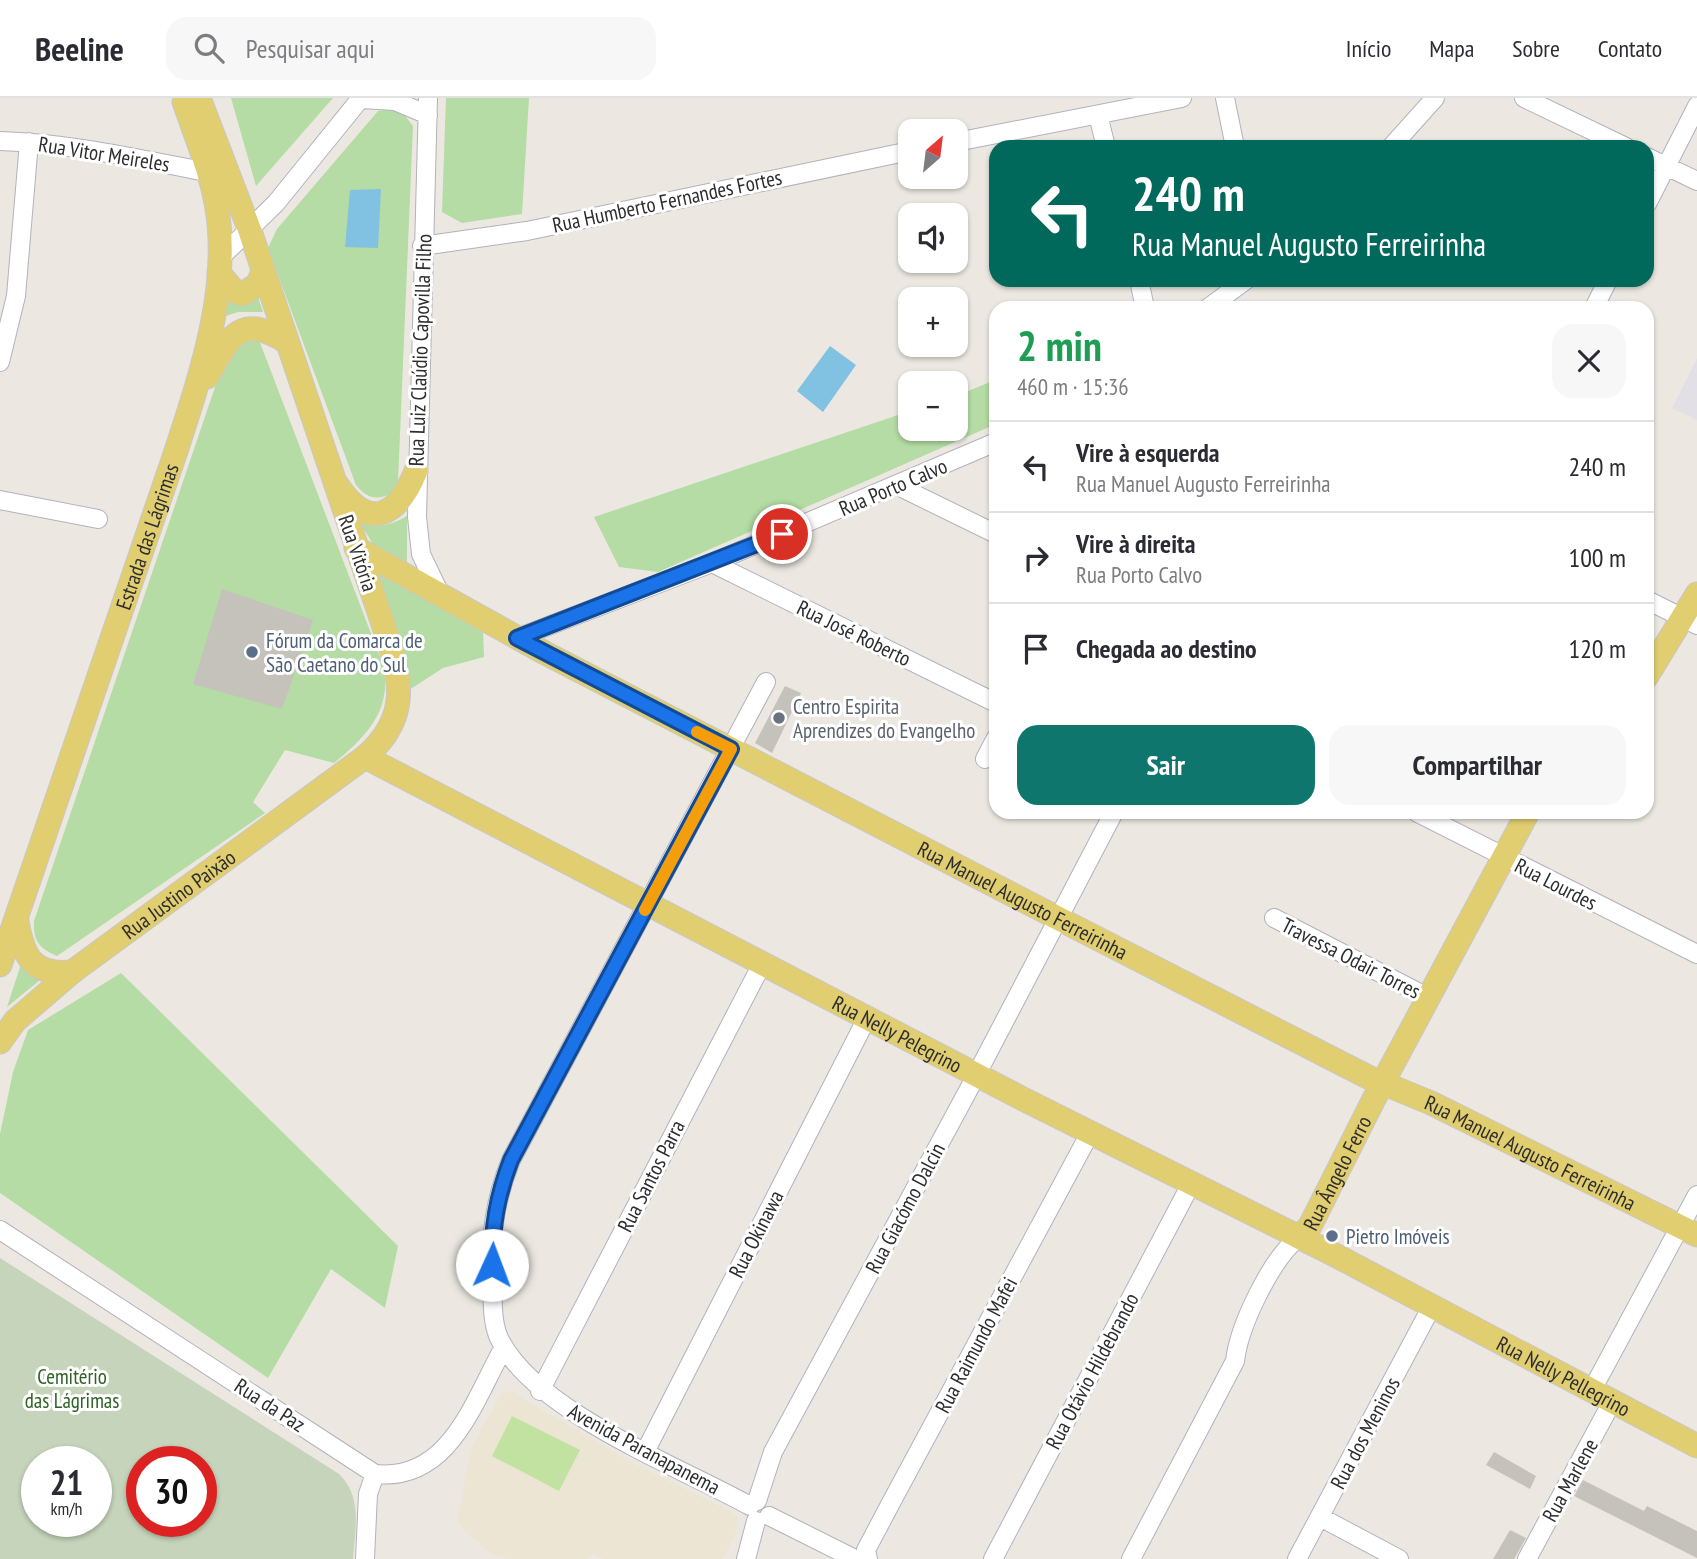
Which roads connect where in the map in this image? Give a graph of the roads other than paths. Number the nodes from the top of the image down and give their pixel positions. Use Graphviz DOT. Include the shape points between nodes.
graph roads {
  1 [pos="183,98"];
  2 [pos="199,98"];
  3 [pos="361,98"];
  4 [pos="1182,98"];
  5 [pos="1225,98"];
  6 [pos="1435,98"];
  7 [pos="1524,98"];
  8 [pos="428,106"];
  9 [pos="1697,106"];
  10 [pos="1098,114"];
  11 [pos="968,140"];
  12 [pos="1104,140"];
  13 [pos="1234,140"];
  14 [pos="1397,140"];
  15 [pos="1611,140"];
  16 [pos="0,141"];
  17 [pos="29,142"];
  18 [pos="898,154"];
  19 [pos="1654,160"];
  20 [pos="1666,166"];
  21 [pos="207,172"];
  22 [pos="1697,181"];
  23 [pos="1654,190"];
  24 [pos="250,231"];
  25 [pos="422,246"];
  26 [pos="220,265"];
  27 [pos="263,271"];
  28 [pos="1237,287"];
  29 [pos="1218,301"];
  30 [pos="5,319"];
  31 [pos="287,342"];
  32 [pos="0,362"];
  33 [pos="194,398"];
  34 [pos="989,445"];
  35 [pos="416,471"];
  36 [pos="332,479"];
  37 [pos="898,486"];
  38 [pos="0,500"];
  39 [pos="98,519"];
  40 [pos="989,531"];
  41 [pos="356,548"];
  42 [pos="712,563"];
  43 [pos="1697,594"];
  44 [pos="441,596"];
  45 [pos="1654,604"];
  46 [pos="1689,622"];
  47 [pos="517,638"];
  48 [pos="1654,667"];
  49 [pos="766,682"];
  50 [pos="989,700"];
  51 [pos="731,749"];
  52 [pos="989,752"];
  53 [pos="365,757"];
  54 [pos="985,760"];
  55 [pos="1110,819"];
  56 [pos="1430,819"];
  57 [pos="1524,819"];
  58 [pos="1502,856"];
  59 [pos="649,902"];
  60 [pos="1058,917"];
  61 [pos="1273,918"];
  62 [pos="17,920"];
  63 [pos="1697,954"];
  64 [pos="762,962"];
  65 [pos="0,965"];
  66 [pos="72,972"];
  67 [pos="1429,998"];
  68 [pos="868,1016"];
  69 [pos="0,1042"];
  70 [pos="977,1074"];
  71 [pos="1383,1082"];
  72 [pos="1090,1133"];
  73 [pos="1191,1184"];
  74 [pos="1697,1195"];
  75 [pos="0,1230"];
  76 [pos="1688,1231"];
  77 [pos="1299,1237"];
  78 [pos="1432,1306"];
  79 [pos="504,1347"];
  80 [pos="1592,1390"];
  81 [pos="540,1391"];
  82 [pos="1612,1402"];
  83 [pos="1697,1446"];
  84 [pos="645,1452"];
  85 [pos="375,1474"];
  86 [pos="758,1511"];
  87 [pos="1320,1517"];
  88 [pos="365,1559"];
  89 [pos="746,1559"];
  90 [pos="855,1559"];
  91 [pos="868,1559"];
  92 [pos="993,1559"];
  93 [pos="1131,1559"];
  94 [pos="1297,1559"];
  95 [pos="1399,1559"];
  96 [pos="1527,1559"];
  1 -- 21 [label="main road, Estrada das Lágrimas"];
  2 -- 24 [label="main road"];
  3 -- 8 [label="street"];
  3 -- 24 [label="street"];
  4 -- 10 [label="street"];
  5 -- 13 [label="street"];
  6 -- 14 [label="street"];
  7 -- 15 [label="street"];
  8 -- 25 [label="street, Rua Luiz Claúdio Capovilla Filho"];
  9 -- 20 [label="street"];
  10 -- 11 [label="street"];
  10 -- 12 [label="street"];
  16 -- 17 [label="street, Rua Vitor Meireles"];
  17 -- 21 [label="street, Rua Vitor Meireles"];
  17 -- 30 [label="street" via="20,260"];
  18 -- 25 [label="street, Rua Humberto Fernandes Fortes" via="527,231"];
  19 -- 20 [label="street"];
  20 -- 22 [label="street"];
  20 -- 23 [label="street"];
  21 -- 26 [label="main road, Estrada das Lágrimas" via="217,205"];
  24 -- 26 [label="street"];
  24 -- 27 [label="main road"];
  25 -- 35 [label="street, Rua Luiz Claúdio Capovilla Filho"];
  26 -- 27 [label="main road" via="229,287 243,294 258,284"];
  26 -- 33 [label="main road, Estrada das Lágrimas"];
  27 -- 31 [label="main road"];
  28 -- 29 [label="street"];
  30 -- 32 [label="street"];
  31 -- 33 [label="main road" via="262,329 235,333"];
  31 -- 36 [label="main road, Rua Vitória"];
  33 -- 62 [label="main road, Estrada das Lágrimas"];
  34 -- 37 [label="street, Rua Porto Calvo"];
  35 -- 36 [label="main road" via="396,508 384,513 356,507"];
  35 -- 44 [label="street, Rua Luiz Claúdio Capovilla Filho" via="421,554"];
  36 -- 41 [label="main road, Rua Vitória"];
  37 -- 40 [label="street"];
  37 -- 42 [label="street, Rua Porto Calvo"];
  38 -- 39 [label="street"];
  41 -- 44 [label="main road, Rua Manuel Augusto Ferreirinha"];
  41 -- 53 [label="main road, Rua Vitória" via="396,662 400,703 385,737"];
  42 -- 47 [label="street, Rua Porto Calvo"];
  42 -- 50 [label="street, Rua José Roberto"];
  43 -- 46 [label="main road"];
  44 -- 47 [label="main road, Rua Manuel Augusto Ferreirinha"];
  45 -- 46 [label="street"];
  46 -- 48 [label="main road"];
  47 -- 51 [label="main road, Rua Manuel Augusto Ferreirinha"];
  49 -- 51 [label="street"];
  51 -- 59 [label="street"];
  51 -- 60 [label="main road, Rua Manuel Augusto Ferreirinha"];
  52 -- 54 [label="street"];
  53 -- 59 [label="main road, Rua Nelly Pelegrino"];
  53 -- 66 [label="main road, Rua Justino Paixão"];
  55 -- 60 [label="street, Rua Giacómo Dalcin"];
  56 -- 58 [label="street, Rua Lourdes"];
  57 -- 58 [label="main road, Rua Ângelo Ferro"];
  58 -- 63 [label="street, Rua Lourdes"];
  58 -- 67 [label="main road, Rua Ângelo Ferro"];
  59 -- 64 [label="main road, Rua Nelly Pelegrino"];
  59 -- 79 [label="street" via="499,1188 492,1265 494,1312"];
  60 -- 70 [label="street, Rua Giacómo Dalcin"];
  60 -- 71 [label="main road, Rua Manuel Augusto Ferreirinha"];
  61 -- 67 [label="street, Travessa Odair Torres"];
  62 -- 65 [label="main road, Estrada das Lágrimas"];
  62 -- 66 [label="main road" via="24,951 33,963 54,974"];
  64 -- 68 [label="main road, Rua Nelly Pelegrino"];
  64 -- 81 [label="street, Rua Santos Parra"];
  66 -- 69 [label="main road, Rua Justino Paixão" via="15,1021"];
  67 -- 71 [label="main road, Rua Ângelo Ferro"];
  68 -- 70 [label="main road, Rua Nelly Pelegrino"];
  68 -- 84 [label="street, Rua Okinawa"];
  70 -- 72 [label="main road, Rua Nelly Pelegrino"];
  70 -- 86 [label="street, Rua Giacómo Dalcin" via="773,1452"];
  71 -- 76 [label="main road, Rua Manuel Augusto Ferreirinha"];
  71 -- 77 [label="main road, Rua Ângelo Ferro" via="1310,1226"];
  72 -- 73 [label="main road, Rua Nelly Pelegrino"];
  72 -- 91 [label="street, Rua Raimundo Mafei" via="887,1509 866,1550"];
  73 -- 77 [label="main road, Rua Nelly Pelegrino"];
  73 -- 92 [label="street, Rua Otávio Hildebrando"];
  74 -- 76 [label="street"];
  75 -- 85 [label="street, Rua da Paz"];
  76 -- 80 [label="street"];
  77 -- 78 [label="main road, Rua Nelly Pelegrino"];
  77 -- 93 [label="street, Rua Ângelo Ferro" via="1278,1260 1238,1339 1235,1361"];
  78 -- 80 [label="main road, Rua Nelly Pellegrino"];
  78 -- 87 [label="street, Rua dos Meninos"];
  79 -- 81 [label="street"];
  79 -- 85 [label="street" via="472,1411 445,1446 406,1475"];
  80 -- 82 [label="main road, Rua Nelly Pellegrino"];
  81 -- 84 [label="street, Avenida Paranapanema"];
  82 -- 83 [label="main road, Rua Nelly Pellegrino"];
  82 -- 96 [label="street, Rua Marlene"];
  84 -- 86 [label="street, Avenida Paranapanema"];
  85 -- 88 [label="street" via="368,1494"];
  86 -- 89 [label="street, Rua Giacómo Dalcin"];
  86 -- 90 [label="street, Avenida Paranapanema"];
  87 -- 94 [label="street, Rua dos Meninos"];
  87 -- 95 [label="street"];
}
